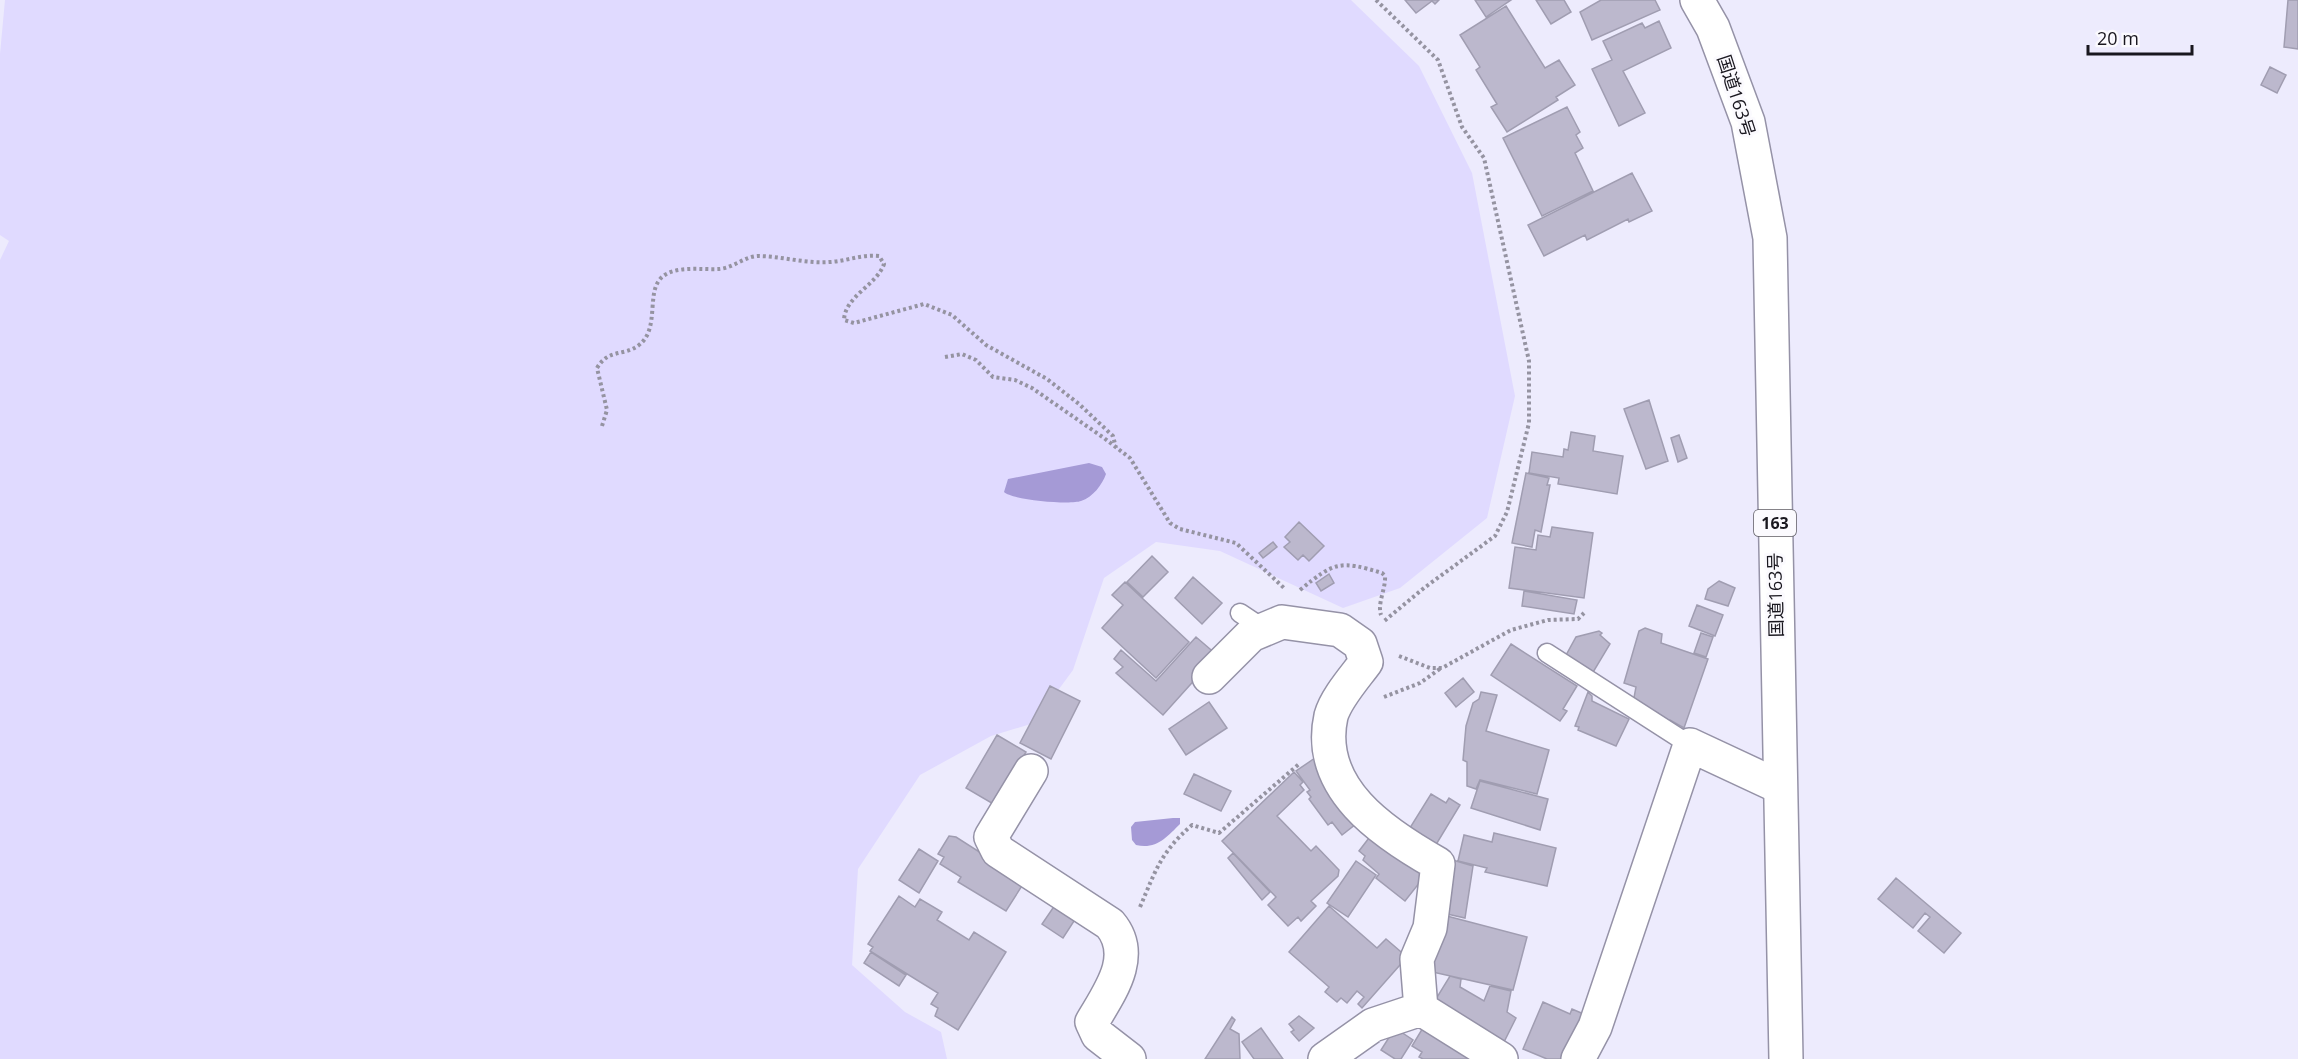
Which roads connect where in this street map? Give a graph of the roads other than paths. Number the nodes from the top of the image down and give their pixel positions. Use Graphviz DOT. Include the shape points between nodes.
graph roads {
  1 [pos="1697,0"];
  2 [pos="1547,653"];
  3 [pos="1209,676"];
  4 [pos="1690,745"];
  5 [pos="1031,771"];
  6 [pos="1780,787"];
  7 [pos="1421,1010"];
  8 [pos="1129,1059"];
  9 [pos="1325,1059"];
  10 [pos="1501,1059"];
  11 [pos="1578,1059"];
  12 [pos="1786,1059"];
  1 -- 6 [label="main road, 国道163号 / 163" via="1713,28 1748,122 1770,238"];
  2 -- 4 [label="lane"];
  3 -- 7 [label="main road" via="1251,635 1252,621 1340,630 1360,644 1366,662 1332,714 1329,744 1334,774 1364,812 1395,840 1437,864 1430,928 1417,959"];
  4 -- 6 [label="main road"];
  4 -- 11 [label="main road" via="1595,1027"];
  5 -- 8 [label="main road" via="991,837 998,851 1118,933 1122,953 1116,980 1092,1022 1098,1035"];
  6 -- 12 [label="main road, 国道163号 / 163"];
  7 -- 9 [label="main road" via="1373,1025"];
  7 -- 10 [label="main road"];
}
